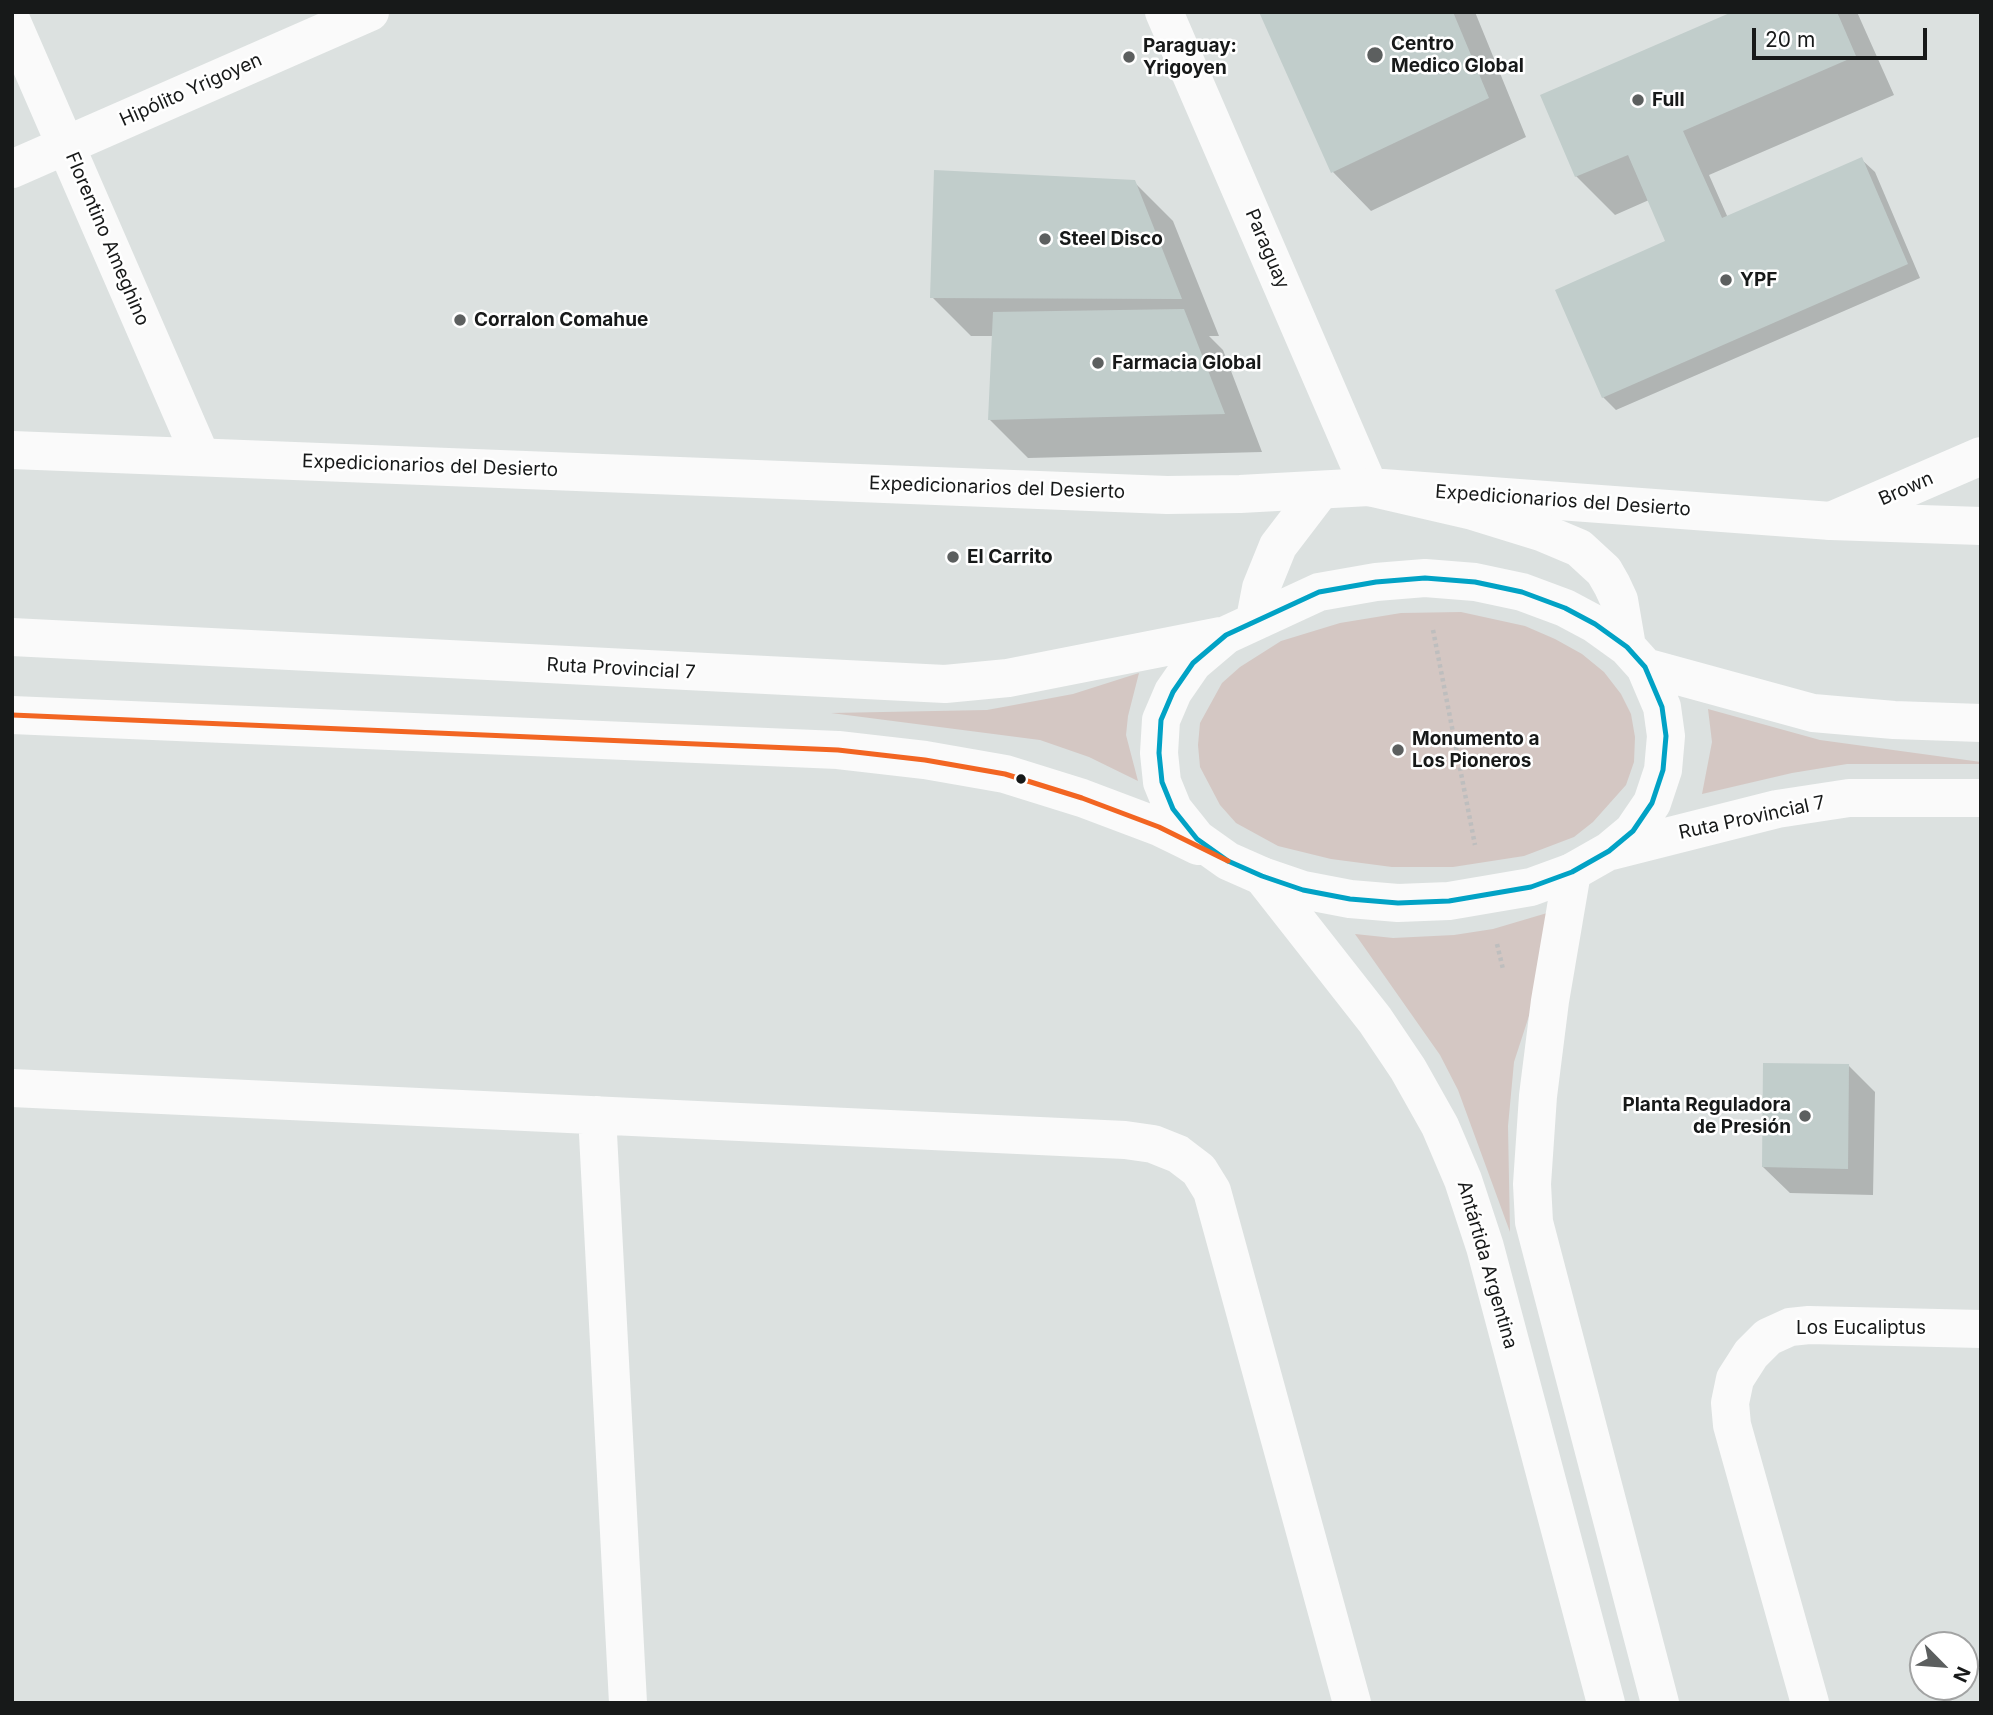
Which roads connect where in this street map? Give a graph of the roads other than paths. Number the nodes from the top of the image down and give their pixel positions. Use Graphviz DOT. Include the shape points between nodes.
graph roads {
  1 [pos="370,12"];
  2 [pos="1164,12"];
  3 [pos="12,22"];
  4 [pos="66,145"];
  5 [pos="12,169"];
  6 [pos="12,450"];
  7 [pos="1981,456"];
  8 [pos="201,457"];
  9 [pos="1370,487"];
  10 [pos="1321,491"];
  11 [pos="1832,521"];
  12 [pos="1981,526"];
  13 [pos="1241,627"];
  14 [pos="12,637"];
  15 [pos="1636,657"];
  16 [pos="12,715"];
  17 [pos="1981,723"];
  18 [pos="1981,798"];
  19 [pos="1609,851"];
  20 [pos="1245,869"];
  21 [pos="1572,872"];
  22 [pos="12,1088"];
  23 [pos="597,1115"];
  24 [pos="1981,1329"];
  25 [pos="628,1703"];
  26 [pos="1352,1703"];
  27 [pos="1606,1703"];
  28 [pos="1660,1703"];
  29 [pos="1810,1703"];
  1 -- 4 [label="main road, Hipólito Yrigoyen"];
  2 -- 9 [label="main road, Paraguay"];
  3 -- 4 [label="main road, Florentino Ameghino"];
  4 -- 5 [label="main road, Hipólito Yrigoyen"];
  4 -- 8 [label="main road, Florentino Ameghino"];
  6 -- 8 [label="main road, Expedicionarios del Desierto"];
  7 -- 11 [label="main road, Brown"];
  8 -- 10 [label="main road, Expedicionarios del Desierto" via="1167,495"];
  9 -- 10 [label="main road, Expedicionarios del Desierto"];
  9 -- 11 [label="main road, Expedicionarios del Desierto"];
  9 -- 15 [label="main road" via="1496,517 1579,548 1612,585"];
  10 -- 13 [label="main road" via="1278,546"];
  11 -- 12 [label="main road, Expedicionarios del Desierto"];
  13 -- 14 [label="main road, Ruta Provincial 7" via="1008,678 945,684"];
  13 -- 15 [label="main road" via="1320,592 1424,578 1522,592 1585,618"];
  13 -- 20 [label="main road" via="1193,663 1173,692 1161,720 1158,753 1162,782 1173,809 1197,839"];
  15 -- 17 [label="main road" via="1813,713"];
  15 -- 19 [label="main road" via="1662,707 1666,736 1663,770 1640,822"];
  16 -- 20 [label="main road" via="838,750 925,760 1005,774 1082,798 1159,827"];
  18 -- 19 [label="main road, Ruta Provincial 7" via="1849,798 1777,809"];
  19 -- 21 [label="main road"];
  20 -- 21 [label="main road" via="1303,890 1398,903 1486,896"];
  20 -- 27 [label="main road, Antártida Argentina" via="1375,1020 1440,1126 1489,1261"];
  21 -- 28 [label="main road" via="1538,1096 1534,1222"];
  22 -- 23 [label="main road"];
  23 -- 25 [label="main road"];
  23 -- 26 [label="main road" via="1125,1140 1178,1154 1199,1170 1212,1191"];
  24 -- 29 [label="main road, Los Eucaliptus" via="1790,1327 1768,1337 1735,1379 1732,1425"];
}
